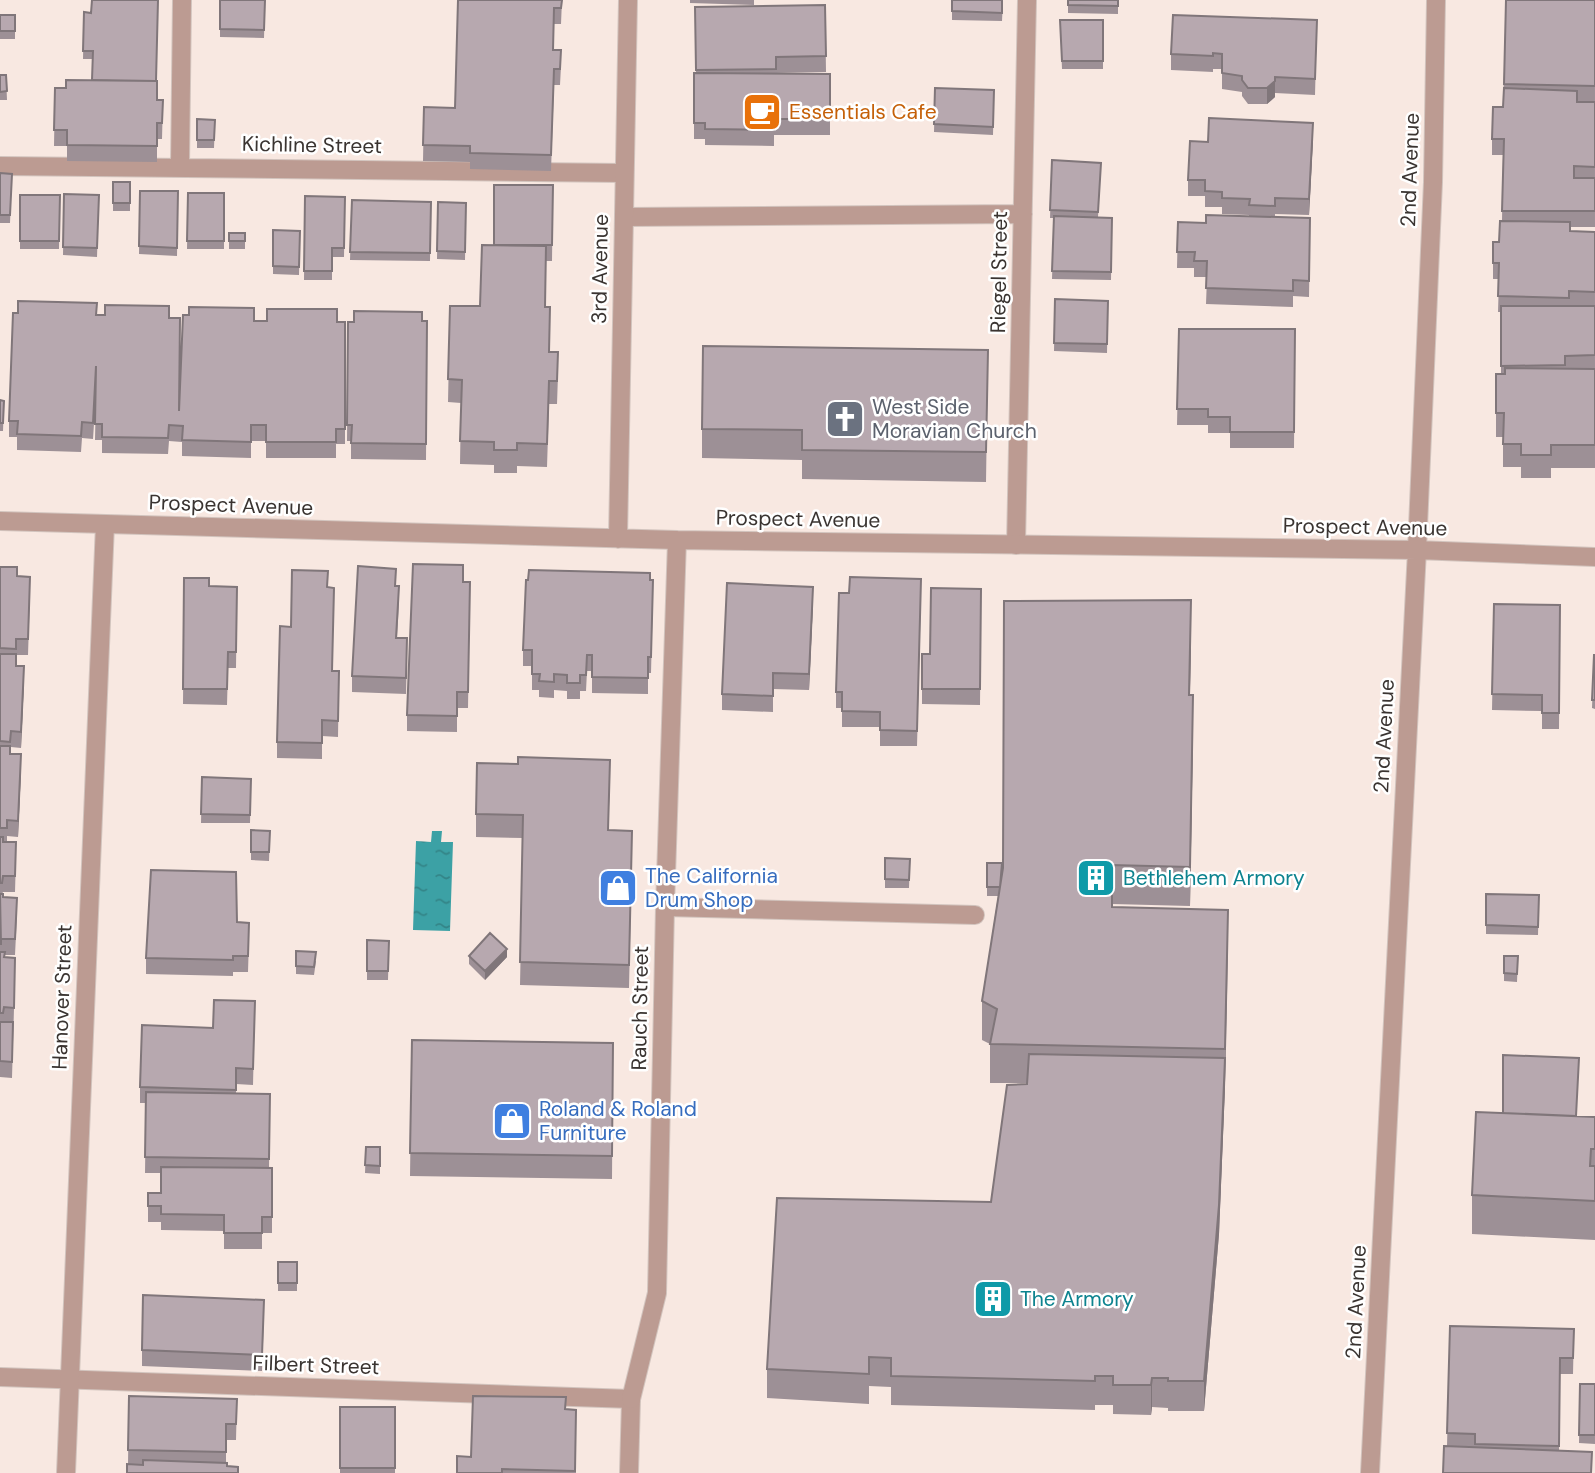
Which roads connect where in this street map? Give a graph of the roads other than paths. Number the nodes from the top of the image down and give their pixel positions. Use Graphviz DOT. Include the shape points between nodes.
graph roads {
  1 [pos="182,0"];
  2 [pos="628,0"];
  3 [pos="1027,0"];
  4 [pos="1436,0"];
  5 [pos="0,166"];
  6 [pos="180,166"];
  7 [pos="624,173"];
  8 [pos="1023,214"];
  9 [pos="624,217"];
  10 [pos="0,521"];
  11 [pos="105,524"];
  12 [pos="618,539"];
  13 [pos="677,540"];
  14 [pos="1016,545"];
  15 [pos="1417,550"];
  16 [pos="1595,557"];
  17 [pos="665,907"];
  18 [pos="975,915"];
  19 [pos="0,1377"];
  20 [pos="69,1380"];
  21 [pos="631,1399"];
  22 [pos="66,1473"];
  23 [pos="629,1473"];
  24 [pos="1370,1473"];
  1 -- 6 [label="street"];
  2 -- 7 [label="street, 3rd Avenue"];
  3 -- 8 [label="street, Riegel Street"];
  4 -- 15 [label="street, 2nd Avenue"];
  5 -- 6 [label="street, Kichline Street"];
  6 -- 7 [label="street, Kichline Street"];
  7 -- 9 [label="street, 3rd Avenue"];
  8 -- 9 [label="street"];
  8 -- 14 [label="street, Riegel Street"];
  9 -- 12 [label="street, 3rd Avenue"];
  10 -- 11 [label="street, Prospect Avenue"];
  11 -- 12 [label="street, Prospect Avenue"];
  11 -- 20 [label="street, Hanover Street"];
  12 -- 13 [label="street, Prospect Avenue"];
  13 -- 14 [label="street, Prospect Avenue"];
  13 -- 17 [label="street, Rauch Street"];
  14 -- 15 [label="street, Prospect Avenue"];
  15 -- 16 [label="street, Prospect Avenue"];
  15 -- 24 [label="street, 2nd Avenue"];
  17 -- 18 [label="street"];
  17 -- 21 [label="street, Rauch Street" via="657,1293"];
  19 -- 20 [label="street, Filbert Street"];
  20 -- 21 [label="street, Filbert Street"];
  20 -- 22 [label="street, Hanover Street"];
  21 -- 23 [label="street, Rauch Street"];
}
